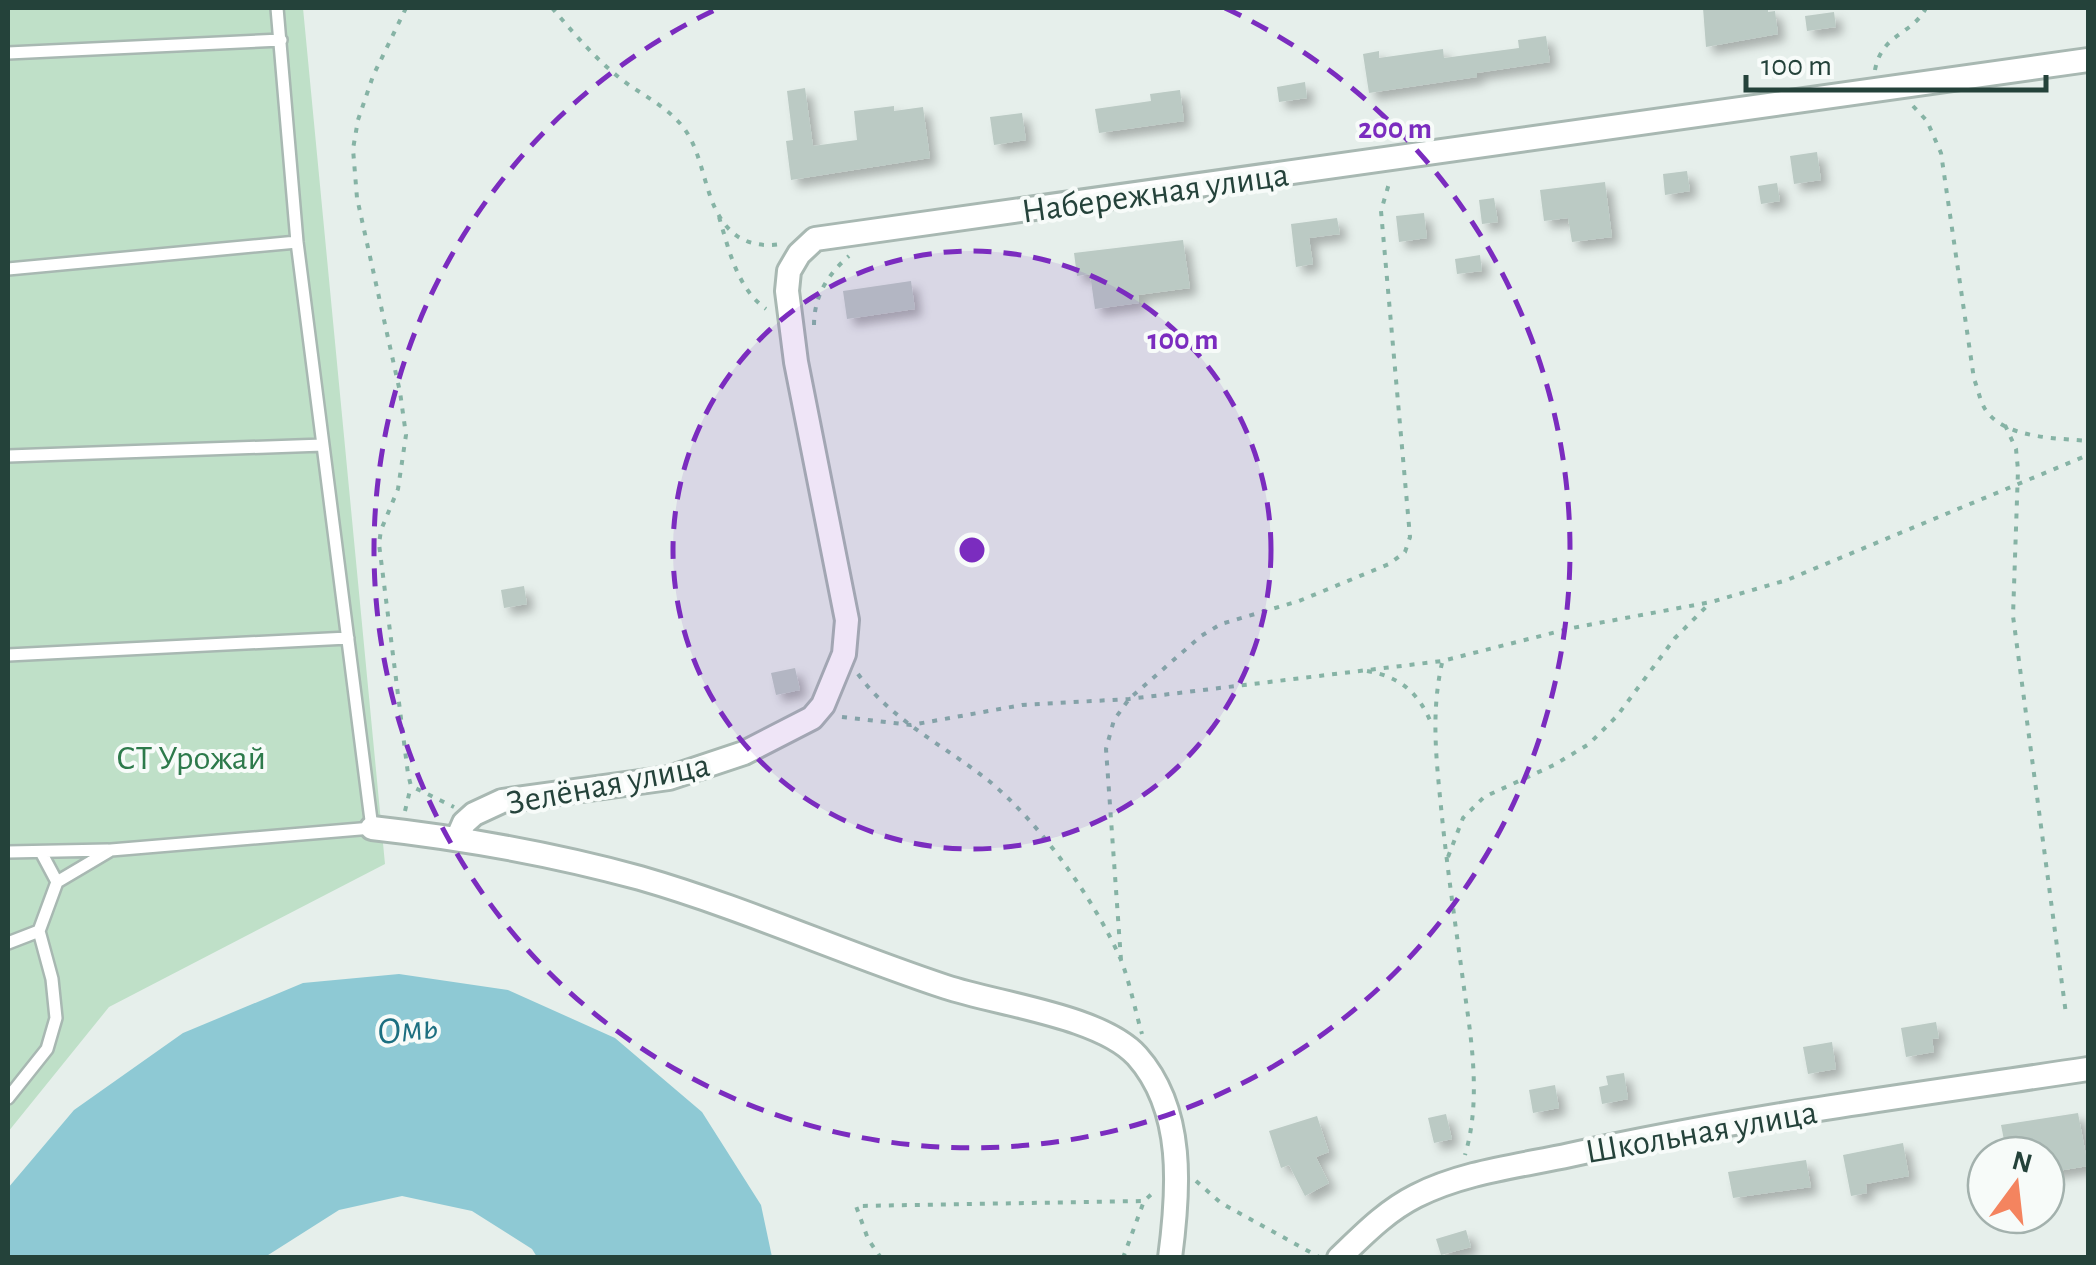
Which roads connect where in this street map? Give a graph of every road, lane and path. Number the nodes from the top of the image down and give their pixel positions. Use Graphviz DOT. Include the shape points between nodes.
graph roads {
  1 [pos="277,8"];
  2 [pos="406,8"];
  3 [pos="552,8"];
  4 [pos="1926,8"];
  5 [pos="280,40"];
  6 [pos="8,52"];
  7 [pos="2088,60"];
  8 [pos="1887,88"];
  9 [pos="1400,157"];
  10 [pos="718,213"];
  11 [pos="880,230"];
  12 [pos="816,240"];
  13 [pos="297,242"];
  14 [pos="8,269"];
  15 [pos="803,327"];
  16 [pos="2005,425"];
  17 [pos="2088,441"];
  18 [pos="323,445"];
  19 [pos="2088,455"];
  20 [pos="8,456"];
  21 [pos="2017,485"];
  22 [pos="1711,602"];
  23 [pos="348,638"];
  24 [pos="844,654"];
  25 [pos="8,655"];
  26 [pos="1442,661"];
  27 [pos="1362,670"];
  28 [pos="1129,700"];
  29 [pos="812,718"];
  30 [pos="910,725"];
  31 [pos="1433,727"];
  32 [pos="372,828"];
  33 [pos="461,831"];
  34 [pos="111,850"];
  35 [pos="8,852"];
  36 [pos="41,852"];
  37 [pos="1446,862"];
  38 [pos="57,882"];
  39 [pos="39,931"];
  40 [pos="8,943"];
  41 [pos="1121,960"];
  42 [pos="2066,1014"];
  43 [pos="1146,1047"];
  44 [pos="2088,1069"];
  45 [pos="8,1098"];
  46 [pos="1176,1174"];
  47 [pos="1458,1178"];
  48 [pos="1144,1201"];
  49 [pos="881,1258"];
  50 [pos="1122,1258"];
  51 [pos="1170,1258"];
  52 [pos="1319,1258"];
  53 [pos="1339,1258"];
  1 -- 5 [label="lane"];
  2 -- 33 [label="path" via="374,76 354,149 357,198 406,435 398,489 379,544 411,786 458,810"];
  3 -- 10 [label="path" via="616,76 684,128"];
  4 -- 8 [label="path" via="1879,52 1875,68"];
  5 -- 6 [label="lane"];
  5 -- 13 [label="lane"];
  7 -- 8 [label="street, Набережная улица"];
  8 -- 9 [label="street, Набережная улица"];
  8 -- 16 [label="path" via="1926,121 1942,153 1974,379 1986,412"];
  9 -- 11 [label="street, Набережная улица"];
  9 -- 28 [label="path" via="1382,211 1410,536 1405,552 1299,601 1221,624"];
  10 -- 12 [label="path" via="748,242"];
  10 -- 15 [label="path" via="735,270 758,303"];
  11 -- 12 [label="street, Набережная улица"];
  11 -- 15 [label="path" via="823,284"];
  12 -- 15 [label="street" via="789,271 786,291"];
  13 -- 14 [label="lane"];
  13 -- 18 [label="lane"];
  15 -- 24 [label="street" via="846,620"];
  16 -- 17 [label="path"];
  16 -- 21 [label="path" via="2016,448"];
  18 -- 20 [label="lane"];
  18 -- 23 [label="lane"];
  19 -- 21 [label="path"];
  21 -- 22 [label="path" via="1787,580"];
  21 -- 42 [label="path" via="2013,616"];
  22 -- 26 [label="path"];
  22 -- 37 [label="path" via="1589,744 1484,796 1463,818"];
  23 -- 25 [label="lane"];
  23 -- 32 [label="lane"];
  24 -- 29 [label="street"];
  24 -- 30 [label="path" via="869,690"];
  26 -- 27 [label="path"];
  26 -- 31 [label="path"];
  27 -- 28 [label="path"];
  27 -- 31 [label="path" via="1408,686"];
  28 -- 30 [label="path" via="1022,706"];
  28 -- 41 [label="path" via="1106,748"];
  29 -- 30 [label="path"];
  29 -- 33 [label="street, Зелёная улица" via="744,754 670,778 502,801 474,814"];
  30 -- 41 [label="path" via="991,783 1043,836"];
  31 -- 37 [label="path"];
  32 -- 33 [label="street"];
  32 -- 34 [label="lane"];
  33 -- 46 [label="street" via="639,878 950,989 1111,1037 1156,1080"];
  34 -- 36 [label="lane"];
  34 -- 38 [label="lane"];
  35 -- 36 [label="lane"];
  36 -- 38 [label="lane"];
  37 -- 47 [label="path" via="1474,1096"];
  38 -- 39 [label="lane"];
  39 -- 40 [label="lane"];
  39 -- 45 [label="lane" via="56,1018 47,1049"];
  41 -- 43 [label="path"];
  44 -- 47 [label="street, Школьная улица" via="1802,1111"];
  46 -- 48 [label="path"];
  46 -- 51 [label="street"];
  46 -- 52 [label="path"];
  47 -- 53 [label="street, Школьная улица" via="1379,1220"];
  48 -- 49 [label="path" via="856,1206"];
  48 -- 50 [label="path"];
}
